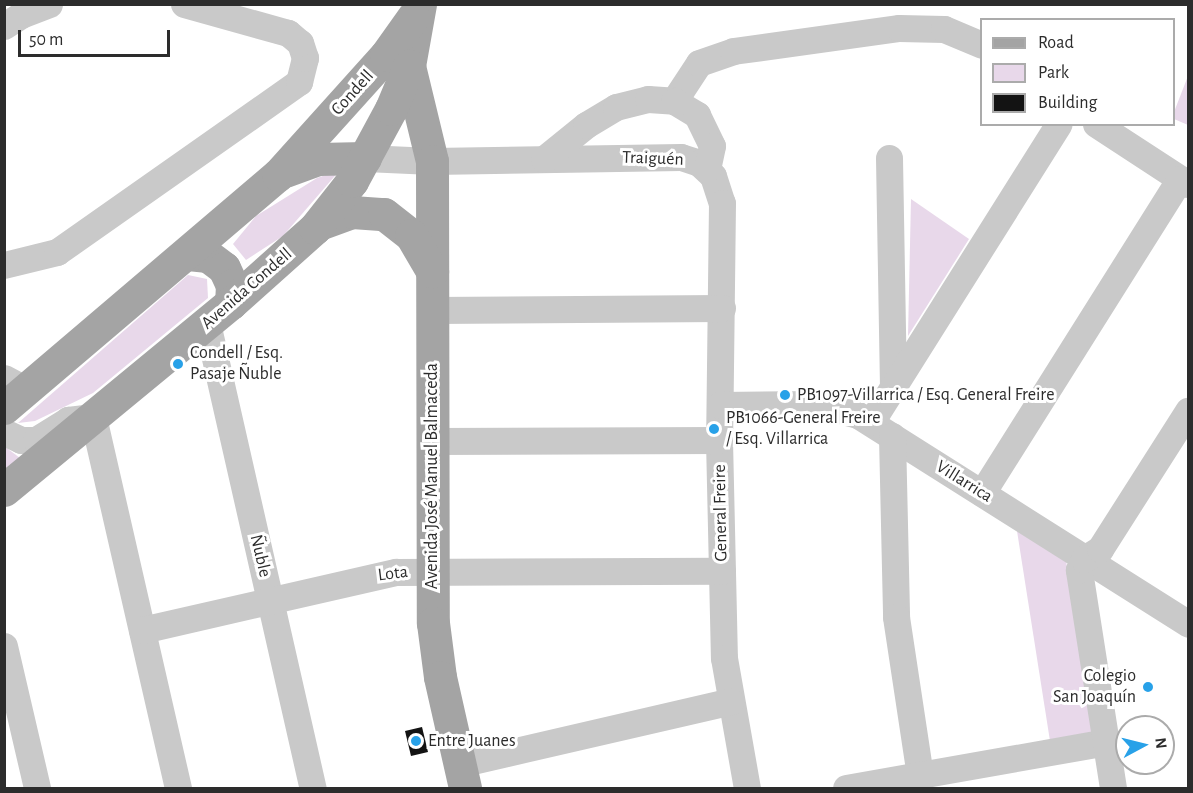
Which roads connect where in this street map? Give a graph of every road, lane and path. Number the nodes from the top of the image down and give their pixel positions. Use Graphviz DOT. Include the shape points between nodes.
graph roads {
  1 [pos="49,4"];
  2 [pos="184,4"];
  3 [pos="419,4"];
  4 [pos="4,26"];
  5 [pos="980,45"];
  6 [pos="409,66"];
  7 [pos="674,101"];
  8 [pos="1058,126"];
  9 [pos="1099,126"];
  10 [pos="365,158"];
  11 [pos="889,158"];
  12 [pos="544,159"];
  13 [pos="432,161"];
  14 [pos="707,169"];
  15 [pos="278,175"];
  16 [pos="1184,181"];
  17 [pos="319,224"];
  18 [pos="188,254"];
  19 [pos="4,265"];
  20 [pos="432,272"];
  21 [pos="722,308"];
  22 [pos="433,310"];
  23 [pos="219,313"];
  24 [pos="893,388"];
  25 [pos="12,392"];
  26 [pos="720,405"];
  27 [pos="1188,411"];
  28 [pos="93,417"];
  29 [pos="881,429"];
  30 [pos="4,432"];
  31 [pos="719,440"];
  32 [pos="432,441"];
  33 [pos="4,490"];
  34 [pos="982,492"];
  35 [pos="1084,559"];
  36 [pos="722,571"];
  37 [pos="431,572"];
  38 [pos="270,600"];
  39 [pos="1188,624"];
  40 [pos="142,630"];
  41 [pos="4,646"];
  42 [pos="731,701"];
  43 [pos="1106,742"];
  44 [pos="920,775"];
  45 [pos="462,776"];
  46 [pos="37,789"];
  47 [pos="178,789"];
  48 [pos="313,789"];
  49 [pos="747,789"];
  50 [pos="846,789"];
  51 [pos="1113,789"];
  1 -- 4 [label="street"];
  2 -- 19 [label="street" via="288,33 300,44 305,58 299,82 57,252"];
  3 -- 6 [label="main road"];
  3 -- 15 [label="main road, Condell" via="386,55"];
  5 -- 7 [label="street" via="944,29 899,28 733,51 699,63"];
  6 -- 10 [label="main road, Avenida Condell"];
  6 -- 13 [label="main road, Avenida José Manuel Balmaceda"];
  7 -- 12 [label="street" via="648,99 616,107"];
  7 -- 14 [label="street, Traiguén" via="697,115 702,125 712,146"];
  8 -- 24 [label="street"];
  9 -- 16 [label="street"];
  10 -- 13 [label="street, Traiguén"];
  10 -- 15 [label="main road" via="318,159"];
  10 -- 17 [label="main road, Avenida Condell"];
  11 -- 24 [label="street"];
  12 -- 13 [label="street, Traiguén"];
  12 -- 14 [label="street, Traiguén" via="681,157"];
  13 -- 20 [label="main road, Avenida José Manuel Balmaceda"];
  14 -- 21 [label="street, General Freire" via="718,184 722,203"];
  15 -- 18 [label="main road"];
  16 -- 34 [label="street"];
  17 -- 20 [label="main road" via="352,212 384,214 411,235"];
  17 -- 23 [label="main road, Avenida Condell"];
  18 -- 23 [label="main road" via="208,256 224,268 232,285"];
  18 -- 25 [label="main road"];
  20 -- 22 [label="main road, Avenida José Manuel Balmaceda"];
  21 -- 22 [label="street"];
  21 -- 26 [label="street, General Freire"];
  22 -- 32 [label="main road, Avenida José Manuel Balmaceda"];
  23 -- 28 [label="main road, Avenida Condell"];
  23 -- 38 [label="street, Ñuble"];
  24 -- 29 [label="street"];
  26 -- 29 [label="street, Villarrica" via="815,404 844,410"];
  26 -- 31 [label="street, General Freire"];
  27 -- 35 [label="street" via="1100,549"];
  28 -- 30 [label="street" via="68,420 29,441"];
  28 -- 33 [label="main road, Avenida Condell"];
  28 -- 40 [label="street"];
  29 -- 34 [label="street, Villarrica"];
  29 -- 44 [label="street" via="896,617"];
  31 -- 32 [label="street"];
  31 -- 36 [label="street, General Freire"];
  32 -- 37 [label="main road, Avenida José Manuel Balmaceda"];
  34 -- 35 [label="street, Villarrica"];
  35 -- 39 [label="street, Villarrica"];
  35 -- 43 [label="street" via="1078,581"];
  36 -- 37 [label="street, Lota"];
  36 -- 42 [label="street, General Freire" via="724,658"];
  37 -- 38 [label="street, Lota" via="384,574"];
  37 -- 45 [label="main road, Avenida José Manuel Balmaceda" via="436,650"];
  38 -- 40 [label="street, Lota"];
  38 -- 48 [label="street, Ñuble"];
  40 -- 47 [label="street"];
  41 -- 46 [label="street"];
  42 -- 45 [label="street"];
  42 -- 49 [label="street, General Freire"];
  43 -- 44 [label="street"];
  43 -- 51 [label="street"];
  44 -- 50 [label="street"];
}
